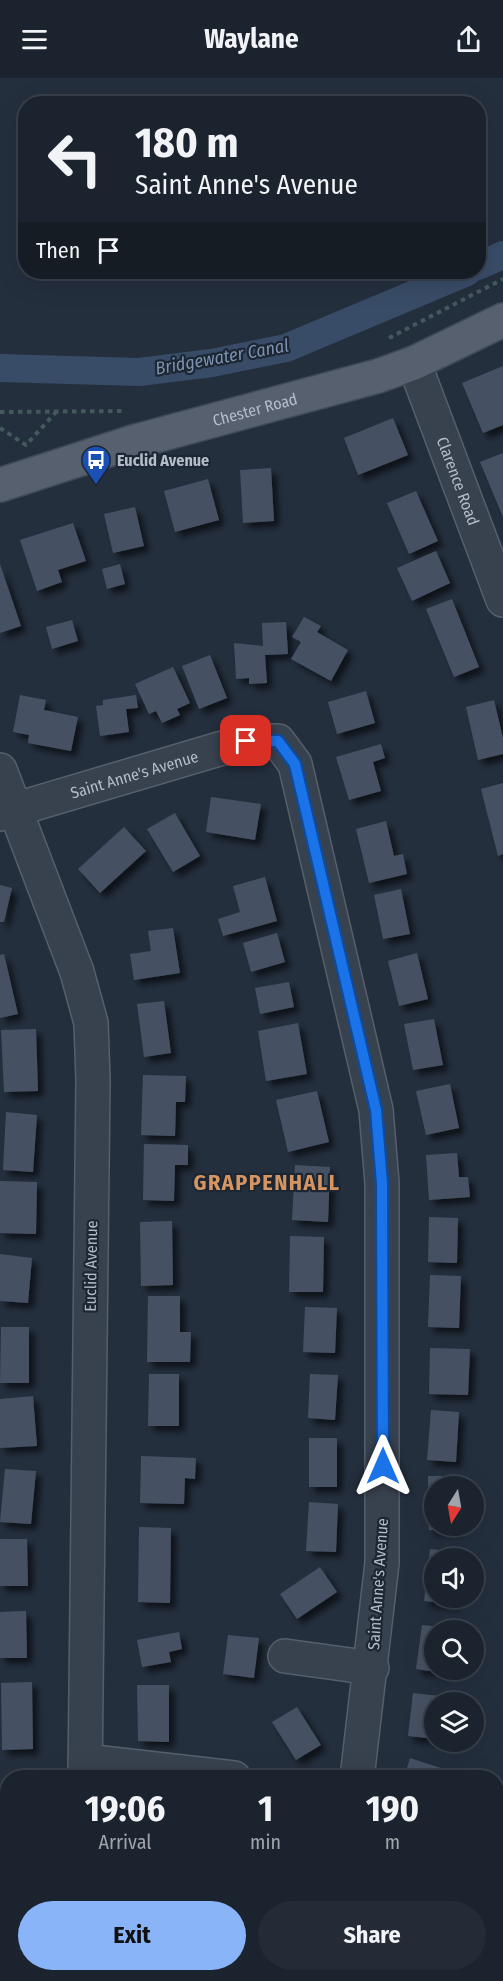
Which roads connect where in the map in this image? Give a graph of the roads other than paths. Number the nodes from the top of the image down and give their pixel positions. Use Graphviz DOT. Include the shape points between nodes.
graph roads {
  1 [pos="503,320"];
  2 [pos="414,363"];
  3 [pos="0,485"];
  4 [pos="503,600"];
  5 [pos="0,770"];
  6 [pos="8,812"];
  7 [pos="285,1656"];
  8 [pos="372,1668"];
  9 [pos="85,1769"];
  10 [pos="102,1770"];
  11 [pos="358,1770"];
  1 -- 2 [label="main road, Chester Road"];
  2 -- 3 [label="main road, Chester Road" via="133,442"];
  2 -- 4 [label="street, Clarence Road"];
  5 -- 6 [label="street, Euclid Avenue"];
  6 -- 8 [label="street, Saint Anne's Avenue" via="246,741 278,741 295,764 376,1110 382,1183 384,1514"];
  6 -- 9 [label="street, Euclid Avenue" via="77,972 91,1023"];
  7 -- 8 [label="street"];
  8 -- 11 [label="street, Saint Anne's Avenue"];
  9 -- 10 [label="street"];
}
